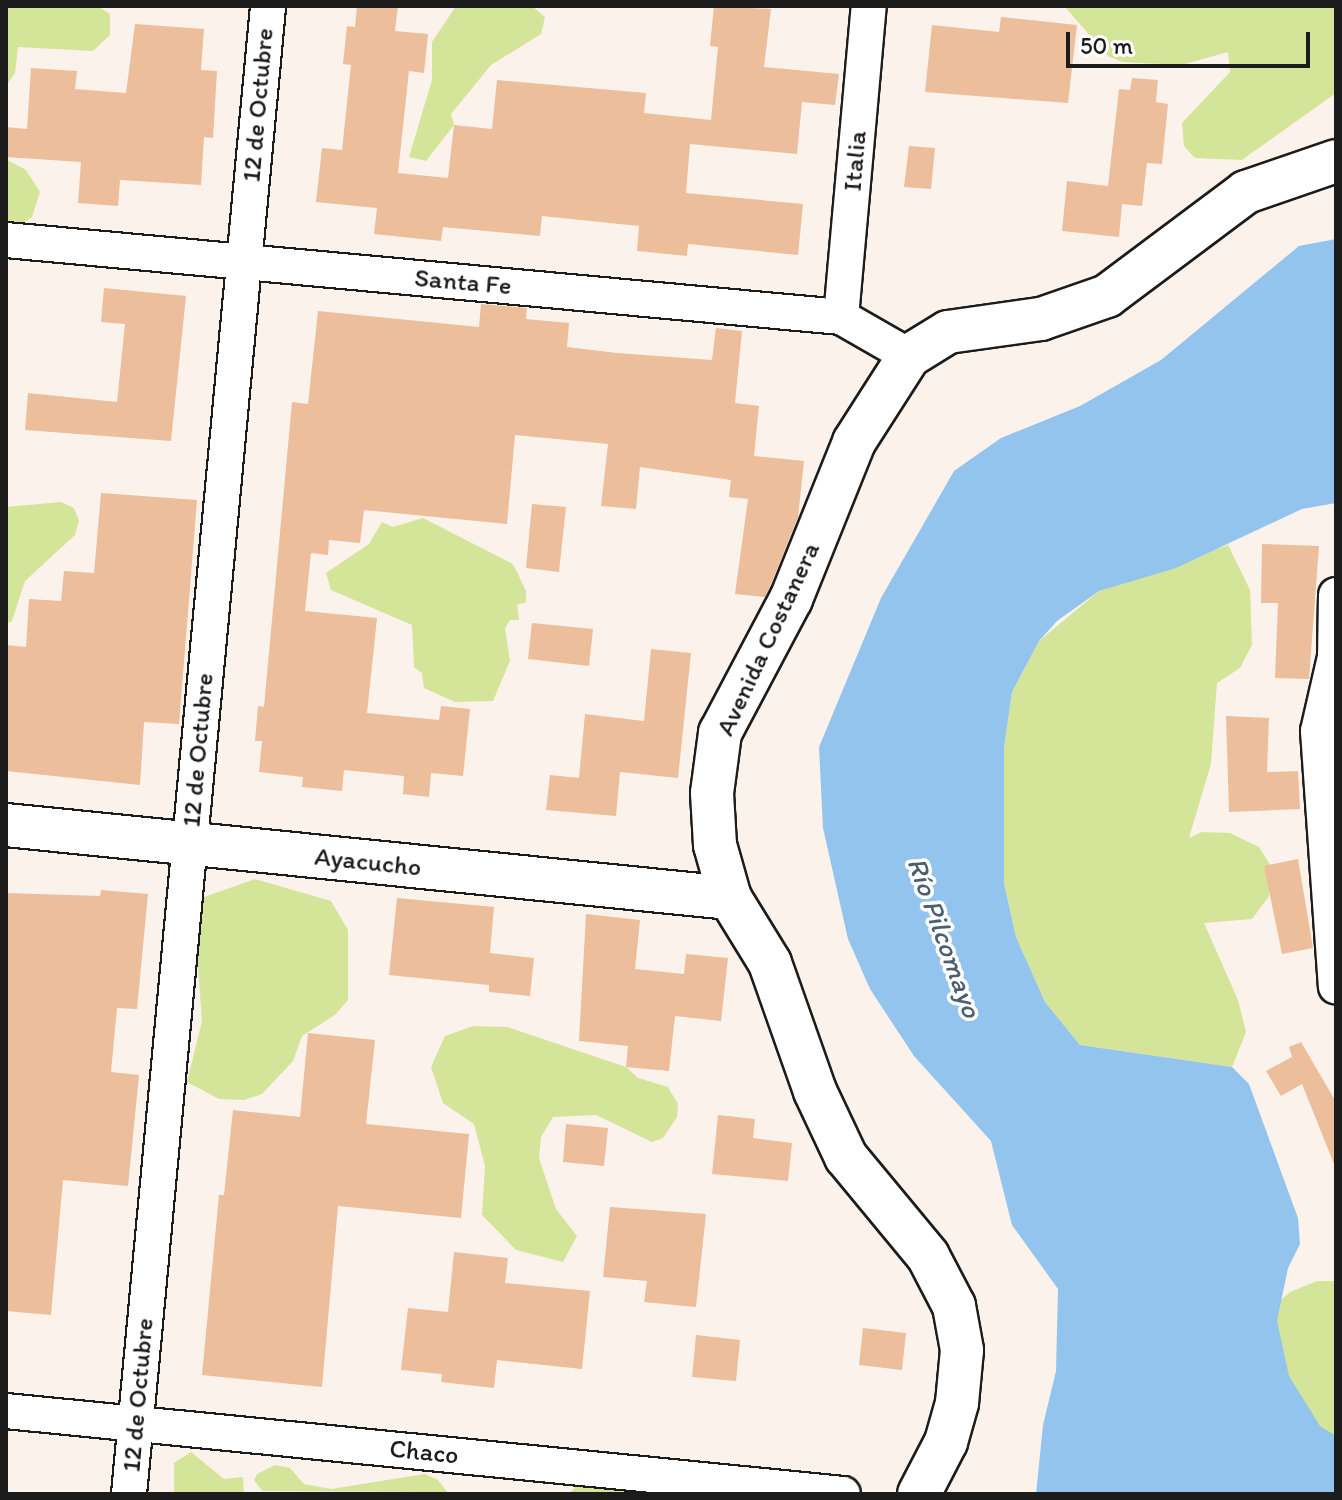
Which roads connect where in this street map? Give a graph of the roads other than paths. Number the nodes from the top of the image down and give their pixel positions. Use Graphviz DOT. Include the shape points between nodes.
graph roads {
  1 [pos="268,6"];
  2 [pos="869,6"];
  3 [pos="1336,161"];
  4 [pos="6,240"];
  5 [pos="244,262"];
  6 [pos="841,317"];
  7 [pos="909,356"];
  8 [pos="1336,595"];
  9 [pos="6,825"];
  10 [pos="189,844"];
  11 [pos="730,898"];
  12 [pos="1336,986"];
  13 [pos="6,1411"];
  14 [pos="135,1423"];
  15 [pos="129,1494"];
  16 [pos="843,1494"];
  17 [pos="919,1494"];
  1 -- 5 [label="street, 12 de Octubre"];
  2 -- 6 [label="street, Italia"];
  3 -- 7 [label="street, Avenida Costanera" via="1246,192 1107,296 1041,319 948,332"];
  4 -- 5 [label="street, Santa Fe"];
  5 -- 6 [label="street, Santa Fe"];
  5 -- 10 [label="street, 12 de Octubre"];
  6 -- 7 [label="street, Santa Fe"];
  7 -- 11 [label="street, Avenida Costanera" via="854,442 791,599 720,733 712,793 715,845"];
  8 -- 12 [label="street" via="1335,657 1318,731"];
  9 -- 10 [label="street, Ayacucho"];
  10 -- 11 [label="street, Ayacucho"];
  10 -- 14 [label="street, 12 de Octubre"];
  11 -- 17 [label="street, Avenida Costanera" via="770,963 815,1091 846,1157 928,1256 954,1306 962,1350 957,1403 946,1442"];
  13 -- 14 [label="street, Chaco"];
  14 -- 15 [label="street, 12 de Octubre"];
  14 -- 16 [label="street, Chaco"];
}
